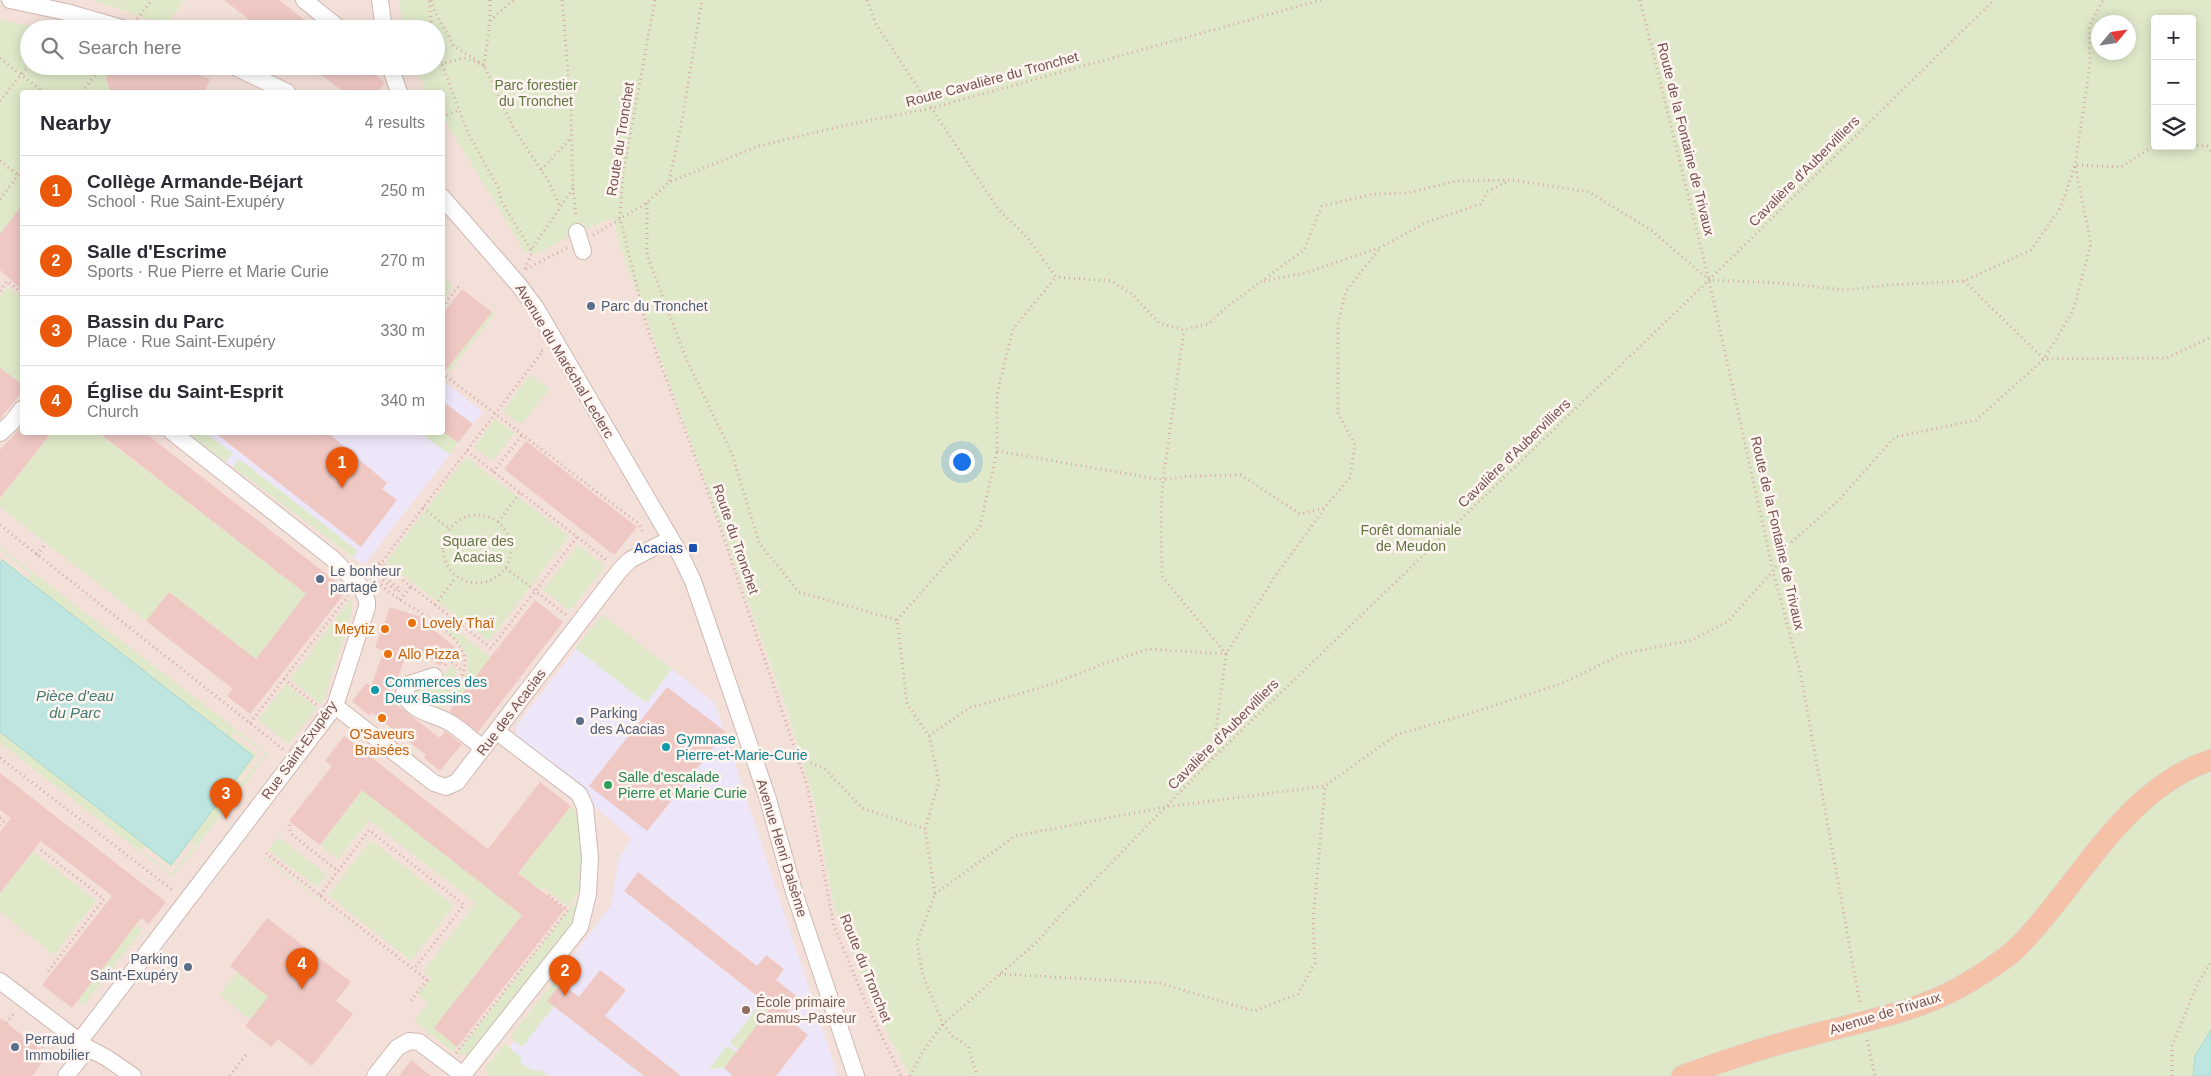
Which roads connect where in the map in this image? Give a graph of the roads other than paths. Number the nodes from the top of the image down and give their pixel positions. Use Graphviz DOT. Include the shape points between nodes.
graph roads {
  1 [pos="304,0"];
  2 [pos="380,0"];
  3 [pos="8,1"];
  4 [pos="94,20"];
  5 [pos="329,20"];
  6 [pos="383,20"];
  7 [pos="250,75"];
  8 [pos="392,75"];
  9 [pos="277,90"];
  10 [pos="398,90"];
  11 [pos="445,200"];
  12 [pos="20,412"];
  13 [pos="0,432"];
  14 [pos="176,435"];
  15 [pos="670,539"];
  16 [pos="434,676"];
  17 [pos="332,710"];
  18 [pos="496,731"];
  19 [pos="483,748"];
  20 [pos="2211,760"];
  21 [pos="0,980"];
  22 [pos="83,1045"];
  23 [pos="66,1076"];
  24 [pos="133,1076"];
  25 [pos="375,1076"];
  26 [pos="464,1076"];
  27 [pos="856,1076"];
  28 [pos="1682,1076"];
  1 -- 5 [label="street"];
  2 -- 6 [label="street"];
  3 -- 4 [label="street"];
  7 -- 9 [label="street"];
  8 -- 10 [label="street"];
  11 -- 15 [label="street, Avenue du Maréchal Leclerc" via="518,284 552,335"];
  12 -- 13 [label="street"];
  14 -- 17 [label="street, Rue Saint-Exupéry" via="334,559 368,578 367,607"];
  15 -- 18 [label="street, Rue des Acacias" via="624,564"];
  15 -- 27 [label="street, Avenue Henri Dalsème" via="701,603 767,796"];
  16 -- 19 [label="street" via="409,684 404,693 426,714 450,723"];
  17 -- 19 [label="street, Rue des Acacias" via="434,783 446,787 457,782"];
  17 -- 22 [label="street, Rue Saint-Exupéry" via="186,901"];
  18 -- 19 [label="street, Rue des Acacias"];
  18 -- 26 [label="street" via="579,794 585,807 590,857 588,894 580,926"];
  20 -- 28 [label="main road, Avenue de Trivaux" via="2195,765 2148,795 2107,838 2020,945 1973,980 1929,1002 1756,1050"];
  21 -- 22 [label="street"];
  22 -- 23 [label="street, Rue Saint-Exupéry"];
  22 -- 24 [label="street"];
  25 -- 26 [label="street" via="397,1048 409,1041 419,1042"];
}
